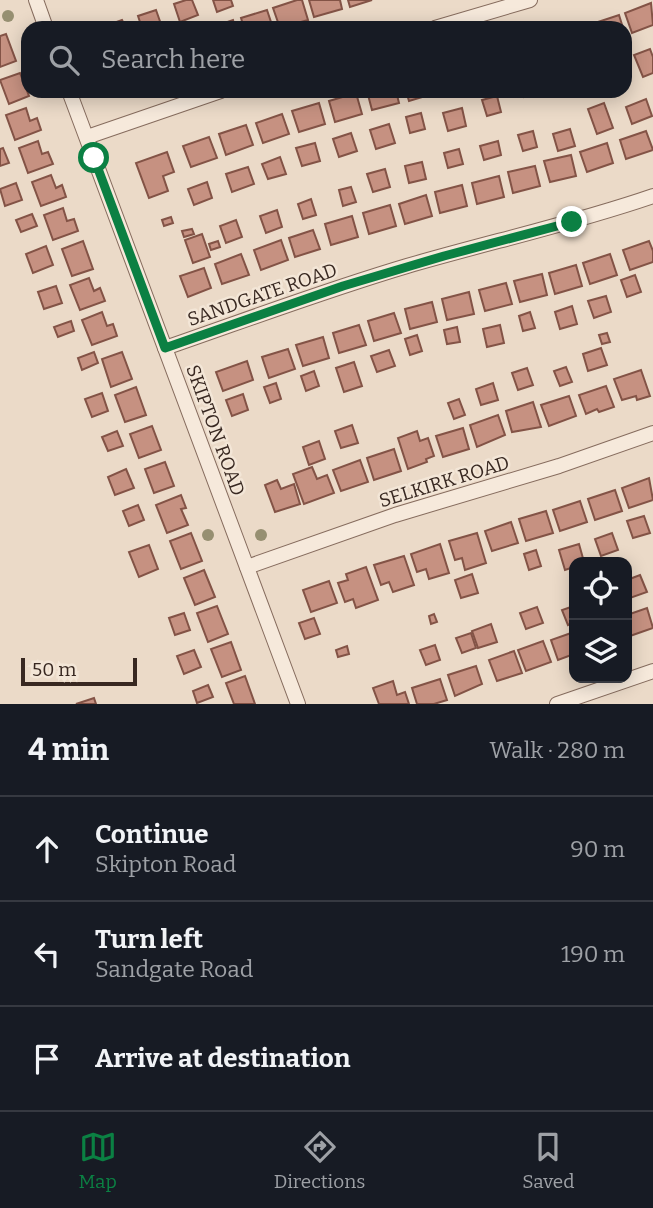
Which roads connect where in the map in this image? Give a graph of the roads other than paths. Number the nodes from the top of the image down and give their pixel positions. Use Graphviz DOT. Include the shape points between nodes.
graph roads {
  1 [pos="36,0"];
  2 [pos="530,0"];
  3 [pos="44,21"];
  4 [pos="459,21"];
  5 [pos="72,98"];
  6 [pos="201,98"];
  7 [pos="87,137"];
  8 [pos="653,196"];
  9 [pos="165,348"];
  10 [pos="653,433"];
  11 [pos="247,567"];
  12 [pos="653,671"];
  13 [pos="298,704"];
  14 [pos="557,704"];
  1 -- 3 [label="street"];
  2 -- 4 [label="street"];
  5 -- 7 [label="street, SKIPTON ROAD"];
  6 -- 7 [label="street"];
  7 -- 9 [label="street, SKIPTON ROAD"];
  8 -- 9 [label="street, SANDGATE ROAD" via="343,286"];
  9 -- 11 [label="street, SKIPTON ROAD"];
  10 -- 11 [label="street, SELKIRK ROAD"];
  11 -- 13 [label="street, SKIPTON ROAD"];
  12 -- 14 [label="street"];
}
